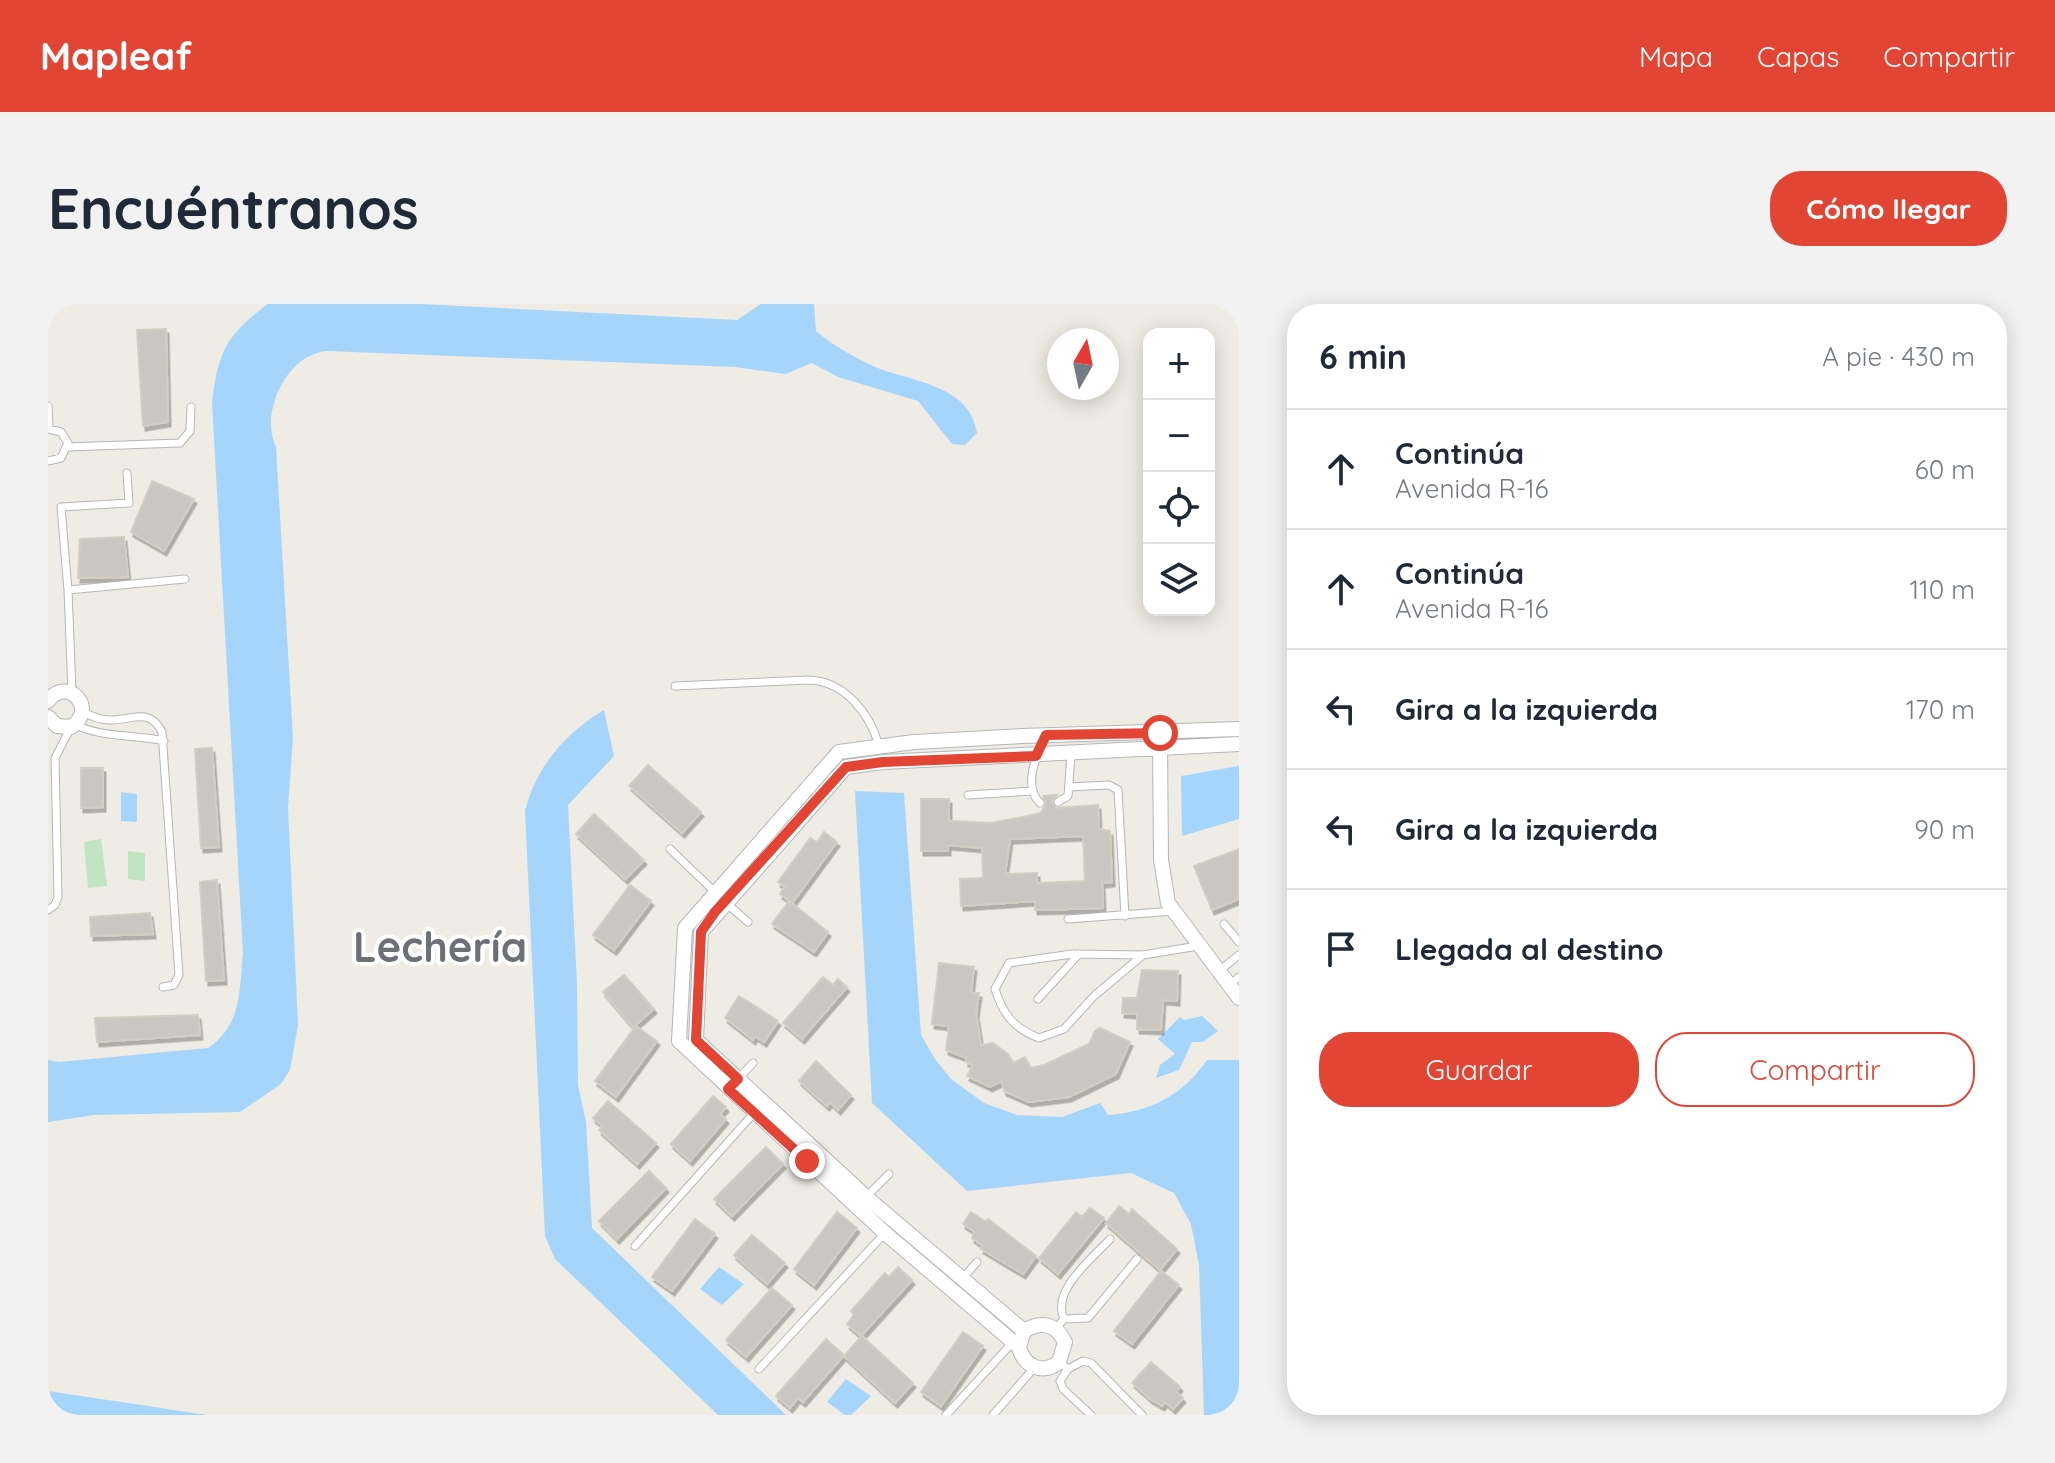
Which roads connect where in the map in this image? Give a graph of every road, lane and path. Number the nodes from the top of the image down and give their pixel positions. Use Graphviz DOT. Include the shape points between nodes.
graph roads {
  1 [pos="48,406"];
  2 [pos="191,407"];
  3 [pos="49,429"];
  4 [pos="67,447"];
  5 [pos="48,461"];
  6 [pos="127,473"];
  7 [pos="185,579"];
  8 [pos="68,590"];
  9 [pos="675,686"];
  10 [pos="72,692"];
  11 [pos="48,701"];
  12 [pos="77,721"];
  13 [pos="49,723"];
  14 [pos="1239,729"];
  15 [pos="1160,733"];
  16 [pos="1046,735"];
  17 [pos="164,741"];
  18 [pos="1239,744"];
  19 [pos="879,746"];
  20 [pos="1161,751"];
  21 [pos="839,752"];
  22 [pos="1071,754"];
  23 [pos="1036,756"];
  24 [pos="846,767"];
  25 [pos="1069,787"];
  26 [pos="1033,791"];
  27 [pos="968,795"];
  28 [pos="1058,802"];
  29 [pos="1040,803"];
  30 [pos="670,849"];
  31 [pos="720,897"];
  32 [pos="48,910"];
  33 [pos="1174,911"];
  34 [pos="1125,916"];
  35 [pos="1068,919"];
  36 [pos="748,922"];
  37 [pos="1224,924"];
  38 [pos="1239,942"];
  39 [pos="1198,946"];
  40 [pos="1079,954"];
  41 [pos="1143,955"];
  42 [pos="1239,955"];
  43 [pos="1217,971"];
  44 [pos="1234,981"];
  45 [pos="163,987"];
  46 [pos="1239,998"];
  47 [pos="1038,999"];
  48 [pos="753,1063"];
  49 [pos="733,1084"];
  50 [pos="754,1113"];
  51 [pos="824,1167"];
  52 [pos="889,1174"];
  53 [pos="861,1202"];
  54 [pos="885,1233"];
  55 [pos="1110,1239"];
  56 [pos="635,1246"];
  57 [pos="1137,1259"];
  58 [pos="977,1262"];
  59 [pos="956,1285"];
  60 [pos="1060,1324"];
  61 [pos="1024,1331"];
  62 [pos="1016,1345"];
  63 [pos="1064,1366"];
  64 [pos="1034,1368"];
  65 [pos="759,1369"];
  66 [pos="946,1415"];
  67 [pos="993,1415"];
  68 [pos="1091,1415"];
  69 [pos="1142,1415"];
  1 -- 3 [label="lane"];
  2 -- 4 [label="lane" via="190,431 180,443"];
  3 -- 4 [label="lane" via="64,435"];
  4 -- 5 [label="lane" via="61,458"];
  6 -- 8 [label="lane" via="129,503 61,507"];
  7 -- 8 [label="lane"];
  8 -- 10 [label="lane"];
  9 -- 19 [label="lane" via="823,681 854,701"];
  10 -- 11 [label="street" via="57,692"];
  10 -- 12 [label="street" via="82,702"];
  12 -- 13 [label="street" via="62,728"];
  12 -- 17 [label="lane" via="90,732"];
  12 -- 17 [label="lane" via="144,716 159,726"];
  12 -- 32 [label="lane" via="55,758 58,890 55,905"];
  14 -- 15 [label="street"];
  15 -- 16 [label="street"];
  15 -- 20 [label="street"];
  16 -- 19 [label="street"];
  16 -- 23 [label="lane"];
  17 -- 45 [label="lane" via="179,975 174,985"];
  18 -- 20 [label="street"];
  19 -- 21 [label="street"];
  20 -- 22 [label="street"];
  20 -- 33 [label="street" via="1161,860"];
  21 -- 24 [label="street"];
  21 -- 31 [label="street"];
  22 -- 23 [label="street"];
  22 -- 25 [label="lane"];
  23 -- 24 [label="street"];
  23 -- 26 [label="lane"];
  24 -- 31 [label="street"];
  25 -- 28 [label="lane" via="1068,796"];
  25 -- 34 [label="lane" via="1109,785 1118,790"];
  26 -- 27 [label="lane"];
  26 -- 29 [label="lane"];
  30 -- 31 [label="lane"];
  31 -- 36 [label="lane"];
  31 -- 49 [label="street" via="685,928 679,1041"];
  33 -- 34 [label="lane"];
  33 -- 39 [label="street"];
  34 -- 35 [label="lane"];
  37 -- 38 [label="lane"];
  39 -- 41 [label="lane"];
  39 -- 43 [label="street"];
  40 -- 41 [label="lane"];
  40 -- 41 [label="lane" via="1009,963 1001,972 995,989 1002,1010 1019,1031 1039,1038 1064,1029"];
  40 -- 47 [label="lane"];
  42 -- 43 [label="lane"];
  43 -- 44 [label="street"];
  44 -- 46 [label="street"];
  48 -- 49 [label="lane"];
  49 -- 50 [label="street"];
  49 -- 51 [label="street"];
  50 -- 51 [label="street"];
  50 -- 56 [label="lane"];
  51 -- 53 [label="street"];
  52 -- 53 [label="lane"];
  53 -- 54 [label="street"];
  53 -- 59 [label="street"];
  54 -- 59 [label="street"];
  54 -- 65 [label="lane"];
  55 -- 60 [label="lane" via="1063,1293"];
  57 -- 60 [label="lane" via="1088,1318"];
  58 -- 59 [label="lane"];
  59 -- 61 [label="street"];
  59 -- 62 [label="street"];
  60 -- 61 [label="street"];
  60 -- 63 [label="street"];
  61 -- 62 [label="street"];
  62 -- 64 [label="street"];
  62 -- 66 [label="lane"];
  63 -- 64 [label="street"];
  63 -- 68 [label="lane" via="1063,1389"];
  63 -- 69 [label="lane" via="1088,1361"];
  64 -- 67 [label="lane"];
}
